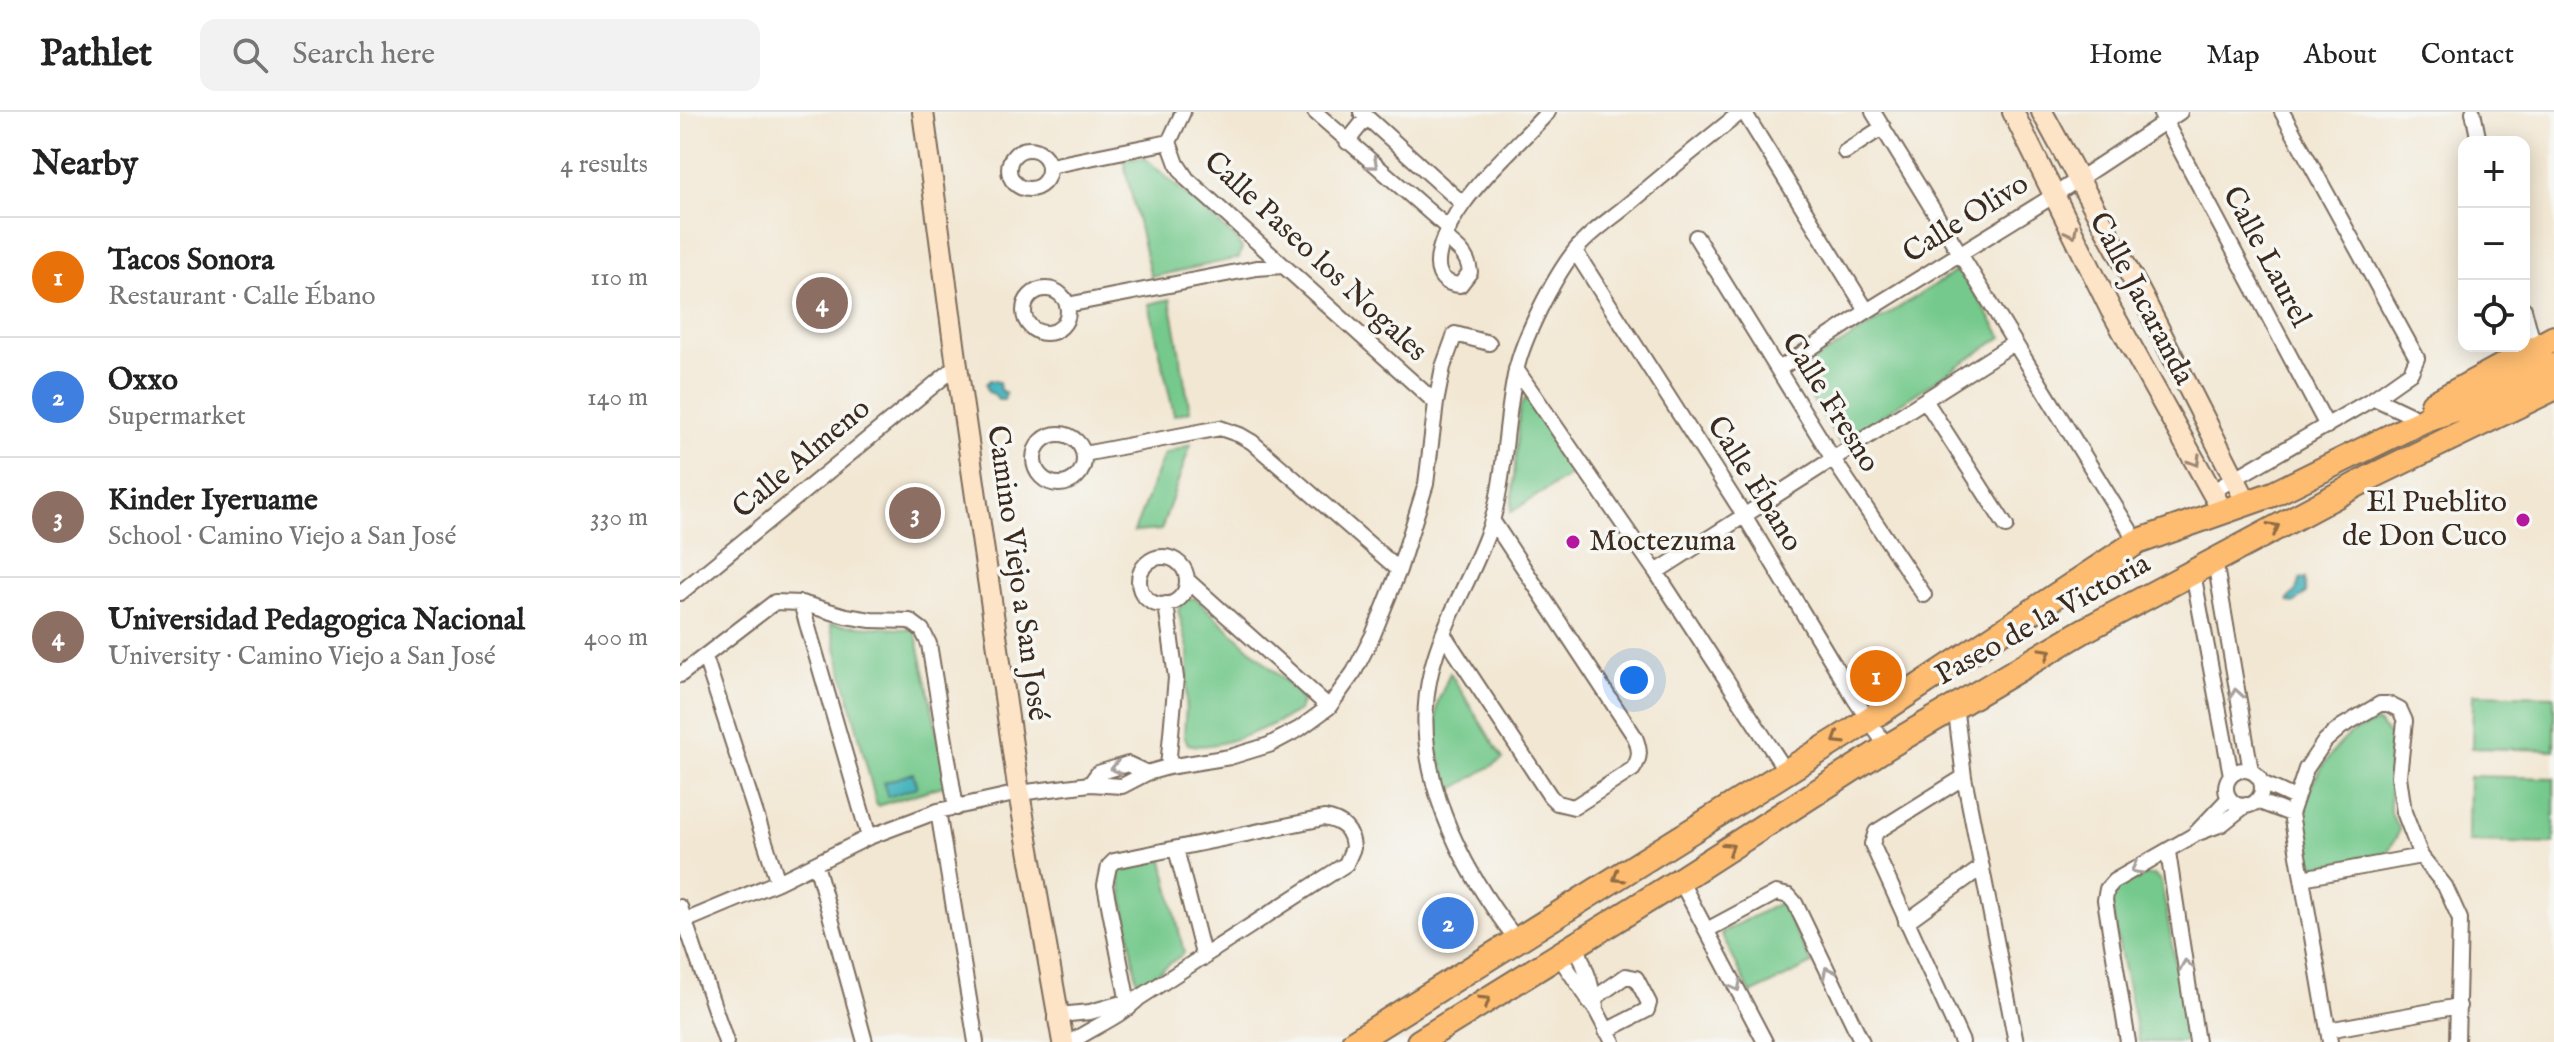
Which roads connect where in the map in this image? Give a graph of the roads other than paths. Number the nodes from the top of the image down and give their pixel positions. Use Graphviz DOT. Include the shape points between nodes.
graph roads {
  1 [pos="923,112"];
  2 [pos="1183,112"];
  3 [pos="1315,112"];
  4 [pos="1548,112"];
  5 [pos="1742,112"];
  6 [pos="1873,112"];
  7 [pos="2013,112"];
  8 [pos="2042,112"];
  9 [pos="2180,112"];
  10 [pos="2282,112"];
  11 [pos="2473,112"];
  12 [pos="1364,115"];
  13 [pos="2162,116"];
  14 [pos="1883,127"];
  15 [pos="2478,136"];
  16 [pos="1169,142"];
  17 [pos="1347,142"];
  18 [pos="1845,152"];
  19 [pos="1050,166"];
  20 [pos="2080,179"];
  21 [pos="2053,196"];
  22 [pos="1463,204"];
  23 [pos="1696,237"];
  24 [pos="1575,251"];
  25 [pos="1961,254"];
  26 [pos="1283,266"];
  27 [pos="2141,294"];
  28 [pos="1067,305"];
  29 [pos="2111,310"];
  30 [pos="1867,311"];
  31 [pos="2530,318"];
  32 [pos="1489,343"];
  33 [pos="2014,343"];
  34 [pos="2547,345"];
  35 [pos="2554,365"];
  36 [pos="957,366"];
  37 [pos="1516,369"];
  38 [pos="1779,369"];
  39 [pos="2554,388"];
  40 [pos="2374,398"];
  41 [pos="1925,400"];
  42 [pos="1436,403"];
  43 [pos="2459,408"];
  44 [pos="2410,415"];
  45 [pos="2327,426"];
  46 [pos="1084,454"];
  47 [pos="2408,458"];
  48 [pos="1833,459"];
  49 [pos="2236,478"];
  50 [pos="2296,482"];
  51 [pos="2218,501"];
  52 [pos="2247,503"];
  53 [pos="1744,515"];
  54 [pos="1492,520"];
  55 [pos="2006,526"];
  56 [pos="2137,542"];
  57 [pos="2215,561"];
  58 [pos="1399,570"];
  59 [pos="1656,572"];
  60 [pos="2193,573"];
  61 [pos="1187,580"];
  62 [pos="680,593"];
  63 [pos="1924,595"];
  64 [pos="801,603"];
  65 [pos="1166,604"];
  66 [pos="1444,635"];
  67 [pos="1977,650"];
  68 [pos="705,657"];
  69 [pos="680,675"];
  70 [pos="1996,681"];
  71 [pos="1955,705"];
  72 [pos="1329,707"];
  73 [pos="1868,719"];
  74 [pos="1887,747"];
  75 [pos="1168,767"];
  76 [pos="1786,771"];
  77 [pos="2251,771"];
  78 [pos="2231,775"];
  79 [pos="1964,777"];
  80 [pos="2262,783"];
  81 [pos="1019,793"];
  82 [pos="2229,798"];
  83 [pos="2295,798"];
  84 [pos="2251,803"];
  85 [pos="956,808"];
  86 [pos="938,811"];
  87 [pos="2291,814"];
  88 [pos="2194,835"];
  89 [pos="869,837"];
  90 [pos="1176,849"];
  91 [pos="2168,852"];
  92 [pos="2421,856"];
  93 [pos="816,864"];
  94 [pos="1982,867"];
  95 [pos="2302,878"];
  96 [pos="1680,880"];
  97 [pos="778,882"];
  98 [pos="682,917"];
  99 [pos="1906,922"];
  100 [pos="1707,930"];
  101 [pos="1517,940"];
  102 [pos="1567,950"];
  103 [pos="1204,958"];
  104 [pos="1132,1002"];
  105 [pos="1593,1003"];
  106 [pos="2459,1006"];
  107 [pos="1059,1015"];
  108 [pos="1446,1035"];
  109 [pos="1610,1036"];
  110 [pos="2329,1036"];
  111 [pos="726,1042"];
  112 [pos="865,1042"];
  113 [pos="976,1042"];
  114 [pos="1063,1042"];
  115 [pos="1071,1042"];
  116 [pos="1354,1042"];
  117 [pos="1419,1042"];
  118 [pos="1765,1042"];
  119 [pos="1862,1042"];
  120 [pos="1962,1042"];
  121 [pos="2016,1042"];
  122 [pos="2128,1042"];
  123 [pos="2197,1042"];
  124 [pos="2457,1042"];
  1 -- 36 [label="street, Camino Viejo a San José"];
  2 -- 16 [label="street"];
  3 -- 17 [label="street"];
  4 -- 22 [label="street"];
  5 -- 24 [label="street"];
  5 -- 30 [label="street"];
  6 -- 14 [label="street"];
  7 -- 21 [label="street, Calle Jacaranda"];
  8 -- 20 [label="street"];
  9 -- 13 [label="street, Calle Olivo"];
  10 -- 40 [label="street" via="2417,358 2411,372"];
  11 -- 15 [label="street"];
  12 -- 17 [label="street"];
  12 -- 22 [label="street"];
  13 -- 20 [label="street, Calle Olivo"];
  13 -- 45 [label="street, Calle Laurel"];
  14 -- 18 [label="street"];
  14 -- 25 [label="street"];
  16 -- 19 [label="street"];
  16 -- 26 [label="street, Calle Paseo los Nogales" via="1187,179"];
  17 -- 22 [label="street, one-way" via="1446,233"];
  20 -- 21 [label="street, Calle Olivo"];
  20 -- 27 [label="street"];
  21 -- 25 [label="street, Calle Olivo"];
  21 -- 29 [label="street, Calle Jacaranda, one-way"];
  23 -- 38 [label="street, Calle Fresno"];
  24 -- 37 [label="street" via="1534,322"];
  24 -- 53 [label="street, Calle Ébano"];
  25 -- 30 [label="street, Calle Olivo"];
  25 -- 33 [label="street"];
  26 -- 28 [label="street"];
  26 -- 42 [label="street, Calle Paseo los Nogales"];
  27 -- 29 [label="street"];
  27 -- 49 [label="street"];
  29 -- 51 [label="street, Calle Jacaranda, one-way"];
  30 -- 38 [label="street, Calle Olivo"];
  31 -- 34 [label="street"];
  32 -- 42 [label="street" via="1455,334"];
  33 -- 41 [label="street"];
  33 -- 56 [label="street"];
  34 -- 43 [label="main road"];
  34 -- 44 [label="main road"];
  35 -- 43 [label="main road"];
  36 -- 62 [label="street, Calle Almeno"];
  36 -- 81 [label="street, Camino Viejo a San José"];
  37 -- 54 [label="street"];
  37 -- 59 [label="street"];
  38 -- 48 [label="street, Calle Fresno"];
  39 -- 47 [label="main road, Paseo de la Victoria"];
  40 -- 44 [label="street"];
  40 -- 45 [label="street"];
  41 -- 48 [label="street"];
  41 -- 55 [label="street"];
  42 -- 58 [label="street" via="1426,484"];
  43 -- 47 [label="main road"];
  43 -- 50 [label="main road, Paseo de la Victoria"];
  44 -- 50 [label="main road" via="2324,455"];
  45 -- 49 [label="street"];
  46 -- 58 [label="street" via="1230,430 1252,442"];
  57 -- 47 [label="main road, Paseo de la Victoria, one-way"];
  48 -- 53 [label="street"];
  48 -- 63 [label="street, Calle Fresno"];
  49 -- 51 [label="street"];
  49 -- 52 [label="street"];
  50 -- 52 [label="main road, Paseo de la Victoria"];
  51 -- 52 [label="main road, Paseo de la Victoria"];
  51 -- 56 [label="main road, Paseo de la Victoria"];
  53 -- 59 [label="street"];
  53 -- 73 [label="street, Calle Ébano"];
  54 -- 66 [label="street"];
  54 -- 66 [label="street" via="1635,737 1640,750 1633,769 1574,807 1557,803"];
  56 -- 67 [label="main road, Paseo de la Victoria"];
  57 -- 60 [label="main road, Paseo de la Victoria"];
  77 -- 57 [label="street, one-way"];
  58 -- 72 [label="street" via="1373,635"];
  59 -- 76 [label="street"];
  70 -- 60 [label="main road, Paseo de la Victoria, one-way"];
  60 -- 78 [label="street"];
  61 -- 65 [label="street" via="1179,599"];
  61 -- 65 [label="street" via="1181,565 1167,557 1145,565 1141,588 1151,601"];
  61 -- 72 [label="street"];
  64 -- 68 [label="street" via="775,602"];
  64 -- 85 [label="street" via="846,616 910,621 922,630 929,644"];
  64 -- 89 [label="street"];
  65 -- 75 [label="street" via="1176,678"];
  66 -- 101 [label="street" via="1426,703 1431,766 1458,847 1481,891"];
  67 -- 70 [label="main road"];
  67 -- 73 [label="main road, Paseo de la Victoria"];
  68 -- 69 [label="street"];
  68 -- 97 [label="street"];
  70 -- 71 [label="main road, Paseo de la Victoria"];
  71 -- 74 [label="main road, Paseo de la Victoria"];
  71 -- 79 [label="street"];
  72 -- 75 [label="street" via="1269,745"];
  73 -- 74 [label="street, Calle Ébano"];
  73 -- 76 [label="main road, Paseo de la Victoria, one-way"];
  96 -- 74 [label="main road, Paseo de la Victoria, one-way"];
  75 -- 81 [label="street" via="1147,773 1128,764 1098,773 1090,784"];
  76 -- 101 [label="main road, Paseo de la Victoria, one-way"];
  77 -- 78 [label="street"];
  77 -- 80 [label="street"];
  78 -- 82 [label="street" via="2226,786"];
  79 -- 94 [label="street"];
  79 -- 99 [label="street" via="1873,838 1873,850"];
  80 -- 83 [label="street"];
  80 -- 84 [label="street"];
  81 -- 85 [label="street"];
  81 -- 107 [label="street, Camino Viejo a San José"];
  82 -- 84 [label="street" via="2239,805"];
  82 -- 88 [label="street"];
  83 -- 87 [label="street"];
  83 -- 92 [label="street" via="2325,741 2380,704 2395,706 2405,721 2401,796"];
  84 -- 87 [label="street"];
  84 -- 88 [label="street" via="2222,824"];
  85 -- 86 [label="street"];
  86 -- 89 [label="street"];
  86 -- 113 [label="street"];
  87 -- 95 [label="street"];
  88 -- 91 [label="street"];
  89 -- 93 [label="street"];
  90 -- 103 [label="street"];
  90 -- 103 [label="street" via="1324,818 1343,823 1353,838 1346,864"];
  90 -- 104 [label="street" via="1121,858 1109,866 1105,885"];
  91 -- 122 [label="street, one-way" via="2114,881 2105,895"];
  123 -- 91 [label="street, one-way"];
  92 -- 95 [label="street"];
  92 -- 106 [label="street" via="2445,886 2460,919"];
  93 -- 97 [label="street"];
  93 -- 112 [label="street"];
  94 -- 99 [label="street"];
  94 -- 121 [label="street"];
  95 -- 110 [label="street"];
  96 -- 100 [label="street"];
  96 -- 102 [label="main road, Paseo de la Victoria"];
  97 -- 98 [label="street"];
  98 -- 111 [label="street"];
  99 -- 120 [label="street"];
  100 -- 118 [label="street, one-way"];
  119 -- 100 [label="street, one-way" via="1789,896 1776,893"];
  101 -- 116 [label="main road, Paseo de la Victoria"];
  102 -- 105 [label="street"];
  102 -- 105 [label="street"];
  108 -- 102 [label="main road, Paseo de la Victoria, one-way"];
  103 -- 104 [label="street"];
  104 -- 107 [label="street"];
  104 -- 115 [label="street"];
  105 -- 109 [label="street"];
  105 -- 109 [label="street" via="1629,976 1636,978 1649,1003"];
  106 -- 110 [label="street"];
  106 -- 124 [label="street"];
  107 -- 114 [label="street, Camino Viejo a San José"];
  108 -- 117 [label="main road, Paseo de la Victoria"];
}
